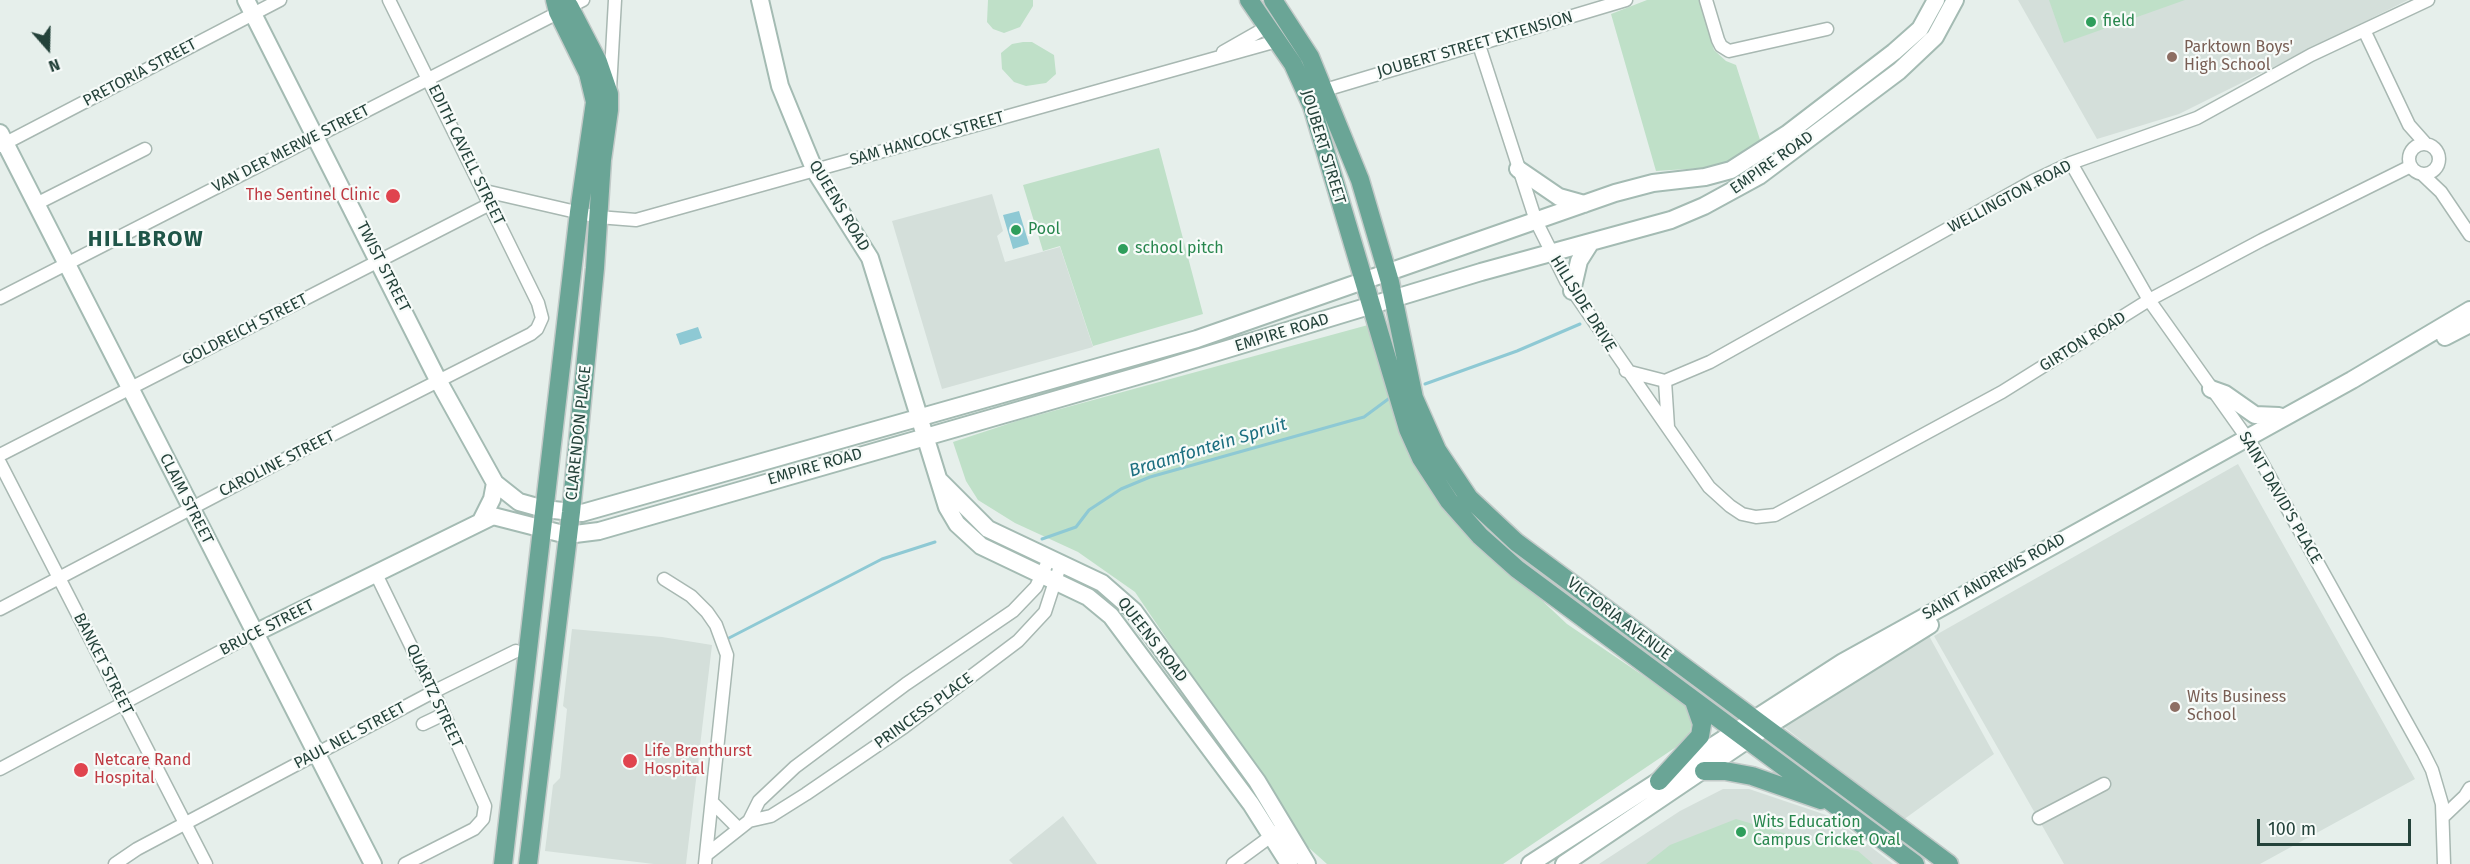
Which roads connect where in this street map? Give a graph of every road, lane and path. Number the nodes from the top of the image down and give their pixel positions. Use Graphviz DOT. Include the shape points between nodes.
graph roads {
  1 [pos="280,0"];
  2 [pos="389,0"];
  3 [pos="615,0"];
  4 [pos="760,0"];
  5 [pos="1249,0"];
  6 [pos="1273,0"];
  7 [pos="1626,0"];
  8 [pos="1706,0"];
  9 [pos="1936,0"];
  10 [pos="1955,0"];
  11 [pos="2428,0"];
  12 [pos="566,4"];
  13 [pos="249,7"];
  14 [pos="1827,29"];
  15 [pos="2364,30"];
  16 [pos="1272,34"];
  17 [pos="1479,45"];
  18 [pos="1220,55"];
  19 [pos="428,79"];
  20 [pos="1325,90"];
  21 [pos="609,94"];
  22 [pos="2409,125"];
  23 [pos="316,136"];
  24 [pos="2,141"];
  25 [pos="2425,143"];
  26 [pos="145,149"];
  27 [pos="2412,149"];
  28 [pos="2071,163"];
  29 [pos="2438,165"];
  30 [pos="2411,166"];
  31 [pos="1518,169"];
  32 [pos="815,171"];
  33 [pos="2422,174"];
  34 [pos="484,191"];
  35 [pos="2441,192"];
  36 [pos="36,204"];
  37 [pos="490,204"];
  38 [pos="1584,204"];
  39 [pos="579,212"];
  40 [pos="598,217"];
  41 [pos="1536,220"];
  42 [pos="2470,235"];
  43 [pos="1591,242"];
  44 [pos="1551,254"];
  45 [pos="380,260"];
  46 [pos="68,264"];
  47 [pos="1388,272"];
  48 [pos="1363,280"];
  49 [pos="1572,291"];
  50 [pos="0,298"];
  51 [pos="1393,298"];
  52 [pos="2149,300"];
  53 [pos="1371,305"];
  54 [pos="2470,310"];
  55 [pos="541,311"];
  56 [pos="2470,324"];
  57 [pos="1625,370"];
  58 [pos="1665,381"];
  59 [pos="439,382"];
  60 [pos="131,389"];
  61 [pos="2211,389"];
  62 [pos="2290,413"];
  63 [pos="919,416"];
  64 [pos="924,436"];
  65 [pos="2250,440"];
  66 [pos="1675,441"];
  67 [pos="0,455"];
  68 [pos="0,463"];
  69 [pos="939,481"];
  70 [pos="495,483"];
  71 [pos="190,508"];
  72 [pos="544,509"];
  73 [pos="571,512"];
  74 [pos="1756,517"];
  75 [pos="481,521"];
  76 [pos="541,530"];
  77 [pos="567,535"];
  78 [pos="1055,561"];
  79 [pos="376,574"];
  80 [pos="1049,578"];
  81 [pos="59,579"];
  82 [pos="664,579"];
  83 [pos="0,609"];
  84 [pos="255,633"];
  85 [pos="516,651"];
  86 [pos="433,692"];
  87 [pos="1694,701"];
  88 [pos="123,703"];
  89 [pos="444,714"];
  90 [pos="1759,723"];
  91 [pos="423,724"];
  92 [pos="1742,735"];
  93 [pos="316,754"];
  94 [pos="0,770"];
  95 [pos="1704,771"];
  96 [pos="1659,780"];
  97 [pos="2104,784"];
  98 [pos="2470,788"];
  99 [pos="712,802"];
  100 [pos="1842,808"];
  101 [pos="2444,816"];
  102 [pos="2039,818"];
  103 [pos="185,824"];
  104 [pos="744,825"];
  105 [pos="1285,825"];
  106 [pos="1272,836"];
  107 [pos="1303,857"];
  108 [pos="706,860"];
  109 [pos="115,864"];
  110 [pos="206,864"];
  111 [pos="373,864"];
  112 [pos="405,864"];
  113 [pos="502,864"];
  114 [pos="528,864"];
  115 [pos="1233,864"];
  116 [pos="1289,864"];
  117 [pos="1312,864"];
  118 [pos="1530,864"];
  119 [pos="1564,864"];
  120 [pos="1915,864"];
  121 [pos="1949,864"];
  122 [pos="2444,864"];
  1 -- 13 [label="street, PRETORIA STREET"];
  2 -- 19 [label="street, EDITH CAVELL STREET"];
  3 -- 21 [label="street, CLARENDON PLACE"];
  4 -- 32 [label="main road, QUEENS ROAD" via="780,86"];
  5 -- 16 [label="main road, JOUBERT STREET"];
  6 -- 20 [label="main road, JOUBERT STREET" via="1302,43"];
  7 -- 17 [label="street, JOUBERT STREET EXTENSION"];
  8 -- 14 [label="street" via="1718,40 1729,51"];
  9 -- 38 [label="main road, EMPIRE ROAD" via="1920,29 1902,46 1743,164 1719,174 1645,185"];
  10 -- 43 [label="main road, EMPIRE ROAD" via="1945,22 1923,51 1759,176 1684,215"];
  11 -- 15 [label="street, WELLINGTON ROAD"];
  12 -- 19 [label="street, VAN DER MERWE STREET"];
  12 -- 21 [label="main road" via="598,62"];
  12 -- 39 [label="main road, CLARENDON PLACE" via="595,93"];
  13 -- 23 [label="main road, TWIST STREET"];
  13 -- 24 [label="street, PRETORIA STREET"];
  15 -- 22 [label="street"];
  15 -- 28 [label="street, WELLINGTON ROAD" via="2197,118"];
  16 -- 18 [label="street, SAM HANCOCK STREET"];
  16 -- 18 [label="street, SAM HANCOCK STREET" via="1229,47"];
  16 -- 48 [label="main road, JOUBERT STREET" via="1302,80 1312,106"];
  17 -- 20 [label="street, JOUBERT STREET EXTENSION"];
  17 -- 31 [label="street, HILLSIDE DRIVE"];
  18 -- 32 [label="street, SAM HANCOCK STREET"];
  19 -- 23 [label="street, VAN DER MERWE STREET"];
  19 -- 34 [label="street, EDITH CAVELL STREET"];
  20 -- 47 [label="main road, JOUBERT STREET" via="1360,180"];
  21 -- 40 [label="main road, CLARENDON PLACE"];
  22 -- 25 [label="street"];
  22 -- 27 [label="street"];
  23 -- 45 [label="main road, TWIST STREET"];
  23 -- 46 [label="street, VAN DER MERWE STREET"];
  24 -- 36 [label="main road, CLAIM STREET"];
  25 -- 27 [label="street"];
  25 -- 29 [label="street" via="2438,151"];
  26 -- 36 [label="street"];
  27 -- 30 [label="street"];
  28 -- 52 [label="street, SAINT DAVID'S PLACE"];
  28 -- 58 [label="street, WELLINGTON ROAD" via="1710,362"];
  29 -- 33 [label="street"];
  29 -- 35 [label="street"];
  30 -- 33 [label="street"];
  30 -- 52 [label="street, GIRTON ROAD"];
  31 -- 38 [label="main road" via="1559,197"];
  31 -- 41 [label="street, HILLSIDE DRIVE"];
  32 -- 40 [label="street, SAM HANCOCK STREET" via="636,220"];
  32 -- 63 [label="main road, QUEENS ROAD" via="870,258"];
  33 -- 35 [label="street"];
  34 -- 37 [label="street, EDITH CAVELL STREET"];
  34 -- 39 [label="street"];
  35 -- 42 [label="street"];
  36 -- 46 [label="main road, CLAIM STREET"];
  37 -- 45 [label="street, GOLDREICH STREET"];
  37 -- 55 [label="street, EDITH CAVELL STREET"];
  38 -- 41 [label="main road, EMPIRE ROAD"];
  39 -- 40 [label="street"];
  39 -- 72 [label="main road, CLARENDON PLACE"];
  40 -- 73 [label="main road, CLARENDON PLACE"];
  41 -- 44 [label="street, HILLSIDE DRIVE"];
  41 -- 47 [label="main road, EMPIRE ROAD"];
  43 -- 44 [label="main road, EMPIRE ROAD"];
  43 -- 49 [label="main road" via="1576,267"];
  44 -- 49 [label="street, HILLSIDE DRIVE"];
  44 -- 51 [label="main road, EMPIRE ROAD"];
  45 -- 59 [label="main road, TWIST STREET"];
  45 -- 60 [label="street, GOLDREICH STREET"];
  46 -- 50 [label="street, VAN DER MERWE STREET"];
  46 -- 60 [label="main road, CLAIM STREET"];
  47 -- 48 [label="main road, EMPIRE ROAD"];
  47 -- 51 [label="main road, JOUBERT STREET"];
  48 -- 53 [label="main road, JOUBERT STREET"];
  48 -- 63 [label="main road, EMPIRE ROAD" via="1197,339"];
  49 -- 57 [label="street, HILLSIDE DRIVE"];
  51 -- 53 [label="main road, EMPIRE ROAD"];
  51 -- 90 [label="main road, VICTORIA AVENUE" via="1414,398 1437,450 1469,498 1516,542"];
  52 -- 61 [label="street, SAINT DAVID'S PLACE"];
  52 -- 74 [label="street, GIRTON ROAD" via="1992,397 1775,515"];
  53 -- 64 [label="main road, EMPIRE ROAD"];
  53 -- 87 [label="main road, VICTORIA AVENUE" via="1408,429 1421,458 1449,501 1517,569"];
  54 -- 62 [label="main road, SAINT ANDREWS ROAD"];
  55 -- 59 [label="street, CAROLINE STREET" via="540,324 531,334"];
  56 -- 65 [label="main road, SAINT ANDREWS ROAD"];
  57 -- 58 [label="street"];
  57 -- 66 [label="street, HILLSIDE DRIVE"];
  58 -- 66 [label="street" via="1666,418"];
  59 -- 70 [label="main road, TWIST STREET"];
  59 -- 71 [label="street, CAROLINE STREET"];
  60 -- 67 [label="street, GOLDREICH STREET"];
  60 -- 71 [label="main road, CLAIM STREET"];
  61 -- 62 [label="main road" via="2262,417"];
  61 -- 65 [label="street, SAINT DAVID'S PLACE"];
  62 -- 65 [label="main road, SAINT ANDREWS ROAD"];
  63 -- 64 [label="main road, QUEENS ROAD"];
  63 -- 73 [label="main road, EMPIRE ROAD" via="595,511"];
  64 -- 69 [label="main road, QUEENS ROAD"];
  64 -- 77 [label="main road, EMPIRE ROAD" via="613,528"];
  65 -- 90 [label="main road, SAINT ANDREWS ROAD" via="1878,642"];
  65 -- 101 [label="street, SAINT DAVID'S PLACE" via="2423,752 2440,792"];
  66 -- 74 [label="street, HILLSIDE DRIVE" via="1719,500 1742,514"];
  68 -- 81 [label="street, BANKET STREET"];
  69 -- 78 [label="main road, QUEENS ROAD" via="988,529"];
  69 -- 80 [label="main road, QUEENS ROAD" via="946,507 969,536 996,555"];
  70 -- 72 [label="main road, TWIST STREET" via="511,498"];
  70 -- 75 [label="main road"];
  71 -- 81 [label="street, CAROLINE STREET"];
  71 -- 84 [label="main road, CLAIM STREET"];
  72 -- 73 [label="main road, EMPIRE ROAD"];
  72 -- 76 [label="main road, CLARENDON PLACE"];
  73 -- 77 [label="main road, CLARENDON PLACE"];
  75 -- 76 [label="main road, BRUCE STREET" via="501,516"];
  75 -- 79 [label="main road, BRUCE STREET"];
  76 -- 77 [label="main road, EMPIRE ROAD"];
  76 -- 113 [label="main road, CLARENDON PLACE"];
  77 -- 114 [label="main road, CLARENDON PLACE"];
  78 -- 80 [label="street, PRINCESS PLACE"];
  78 -- 105 [label="main road, QUEENS ROAD" via="1102,583 1134,611"];
  79 -- 84 [label="main road, BRUCE STREET"];
  79 -- 86 [label="street, QUARTZ STREET"];
  80 -- 104 [label="street, PRINCESS PLACE" via="1013,610 795,767 759,801"];
  80 -- 104 [label="street, PRINCESS PLACE" via="1045,612 1018,641 904,727 806,794 771,816"];
  80 -- 106 [label="main road, QUEENS ROAD" via="1088,597 1116,621"];
  81 -- 83 [label="street, CAROLINE STREET"];
  81 -- 88 [label="street, BANKET STREET"];
  82 -- 99 [label="street" via="707,612 727,655"];
  84 -- 88 [label="street, BRUCE STREET"];
  84 -- 93 [label="main road, CLAIM STREET"];
  85 -- 86 [label="street, PAUL NEL STREET"];
  86 -- 89 [label="street, QUARTZ STREET"];
  86 -- 93 [label="street, PAUL NEL STREET"];
  87 -- 92 [label="main road, VICTORIA AVENUE"];
  87 -- 96 [label="main road" via="1702,724 1700,736"];
  88 -- 94 [label="street, BRUCE STREET"];
  88 -- 103 [label="street, BANKET STREET"];
  89 -- 91 [label="street"];
  89 -- 112 [label="street, QUARTZ STREET" via="485,812 483,819 465,835"];
  90 -- 92 [label="main road, SAINT ANDREWS ROAD"];
  90 -- 121 [label="main road, VICTORIA AVENUE"];
  92 -- 95 [label="main road, SAINT ANDREWS ROAD"];
  92 -- 96 [label="main road, SAINT ANDREWS ROAD"];
  92 -- 100 [label="main road, VICTORIA AVENUE"];
  93 -- 103 [label="street, PAUL NEL STREET"];
  93 -- 111 [label="main road, CLAIM STREET"];
  95 -- 100 [label="main road" via="1752,776"];
  95 -- 119 [label="main road, SAINT ANDREWS ROAD"];
  96 -- 118 [label="main road, SAINT ANDREWS ROAD"];
  97 -- 102 [label="street"];
  98 -- 101 [label="street"];
  99 -- 104 [label="street"];
  99 -- 108 [label="street"];
  100 -- 120 [label="main road, VICTORIA AVENUE"];
  101 -- 122 [label="street, SAINT DAVID'S PLACE"];
  103 -- 109 [label="street, PAUL NEL STREET"];
  103 -- 110 [label="street, BANKET STREET"];
  104 -- 108 [label="street, PRINCESS PLACE"];
  105 -- 106 [label="street"];
  105 -- 107 [label="main road, QUEENS ROAD"];
  106 -- 115 [label="street"];
  106 -- 116 [label="main road, QUEENS ROAD"];
  107 -- 117 [label="main road, QUEENS ROAD"];
}
